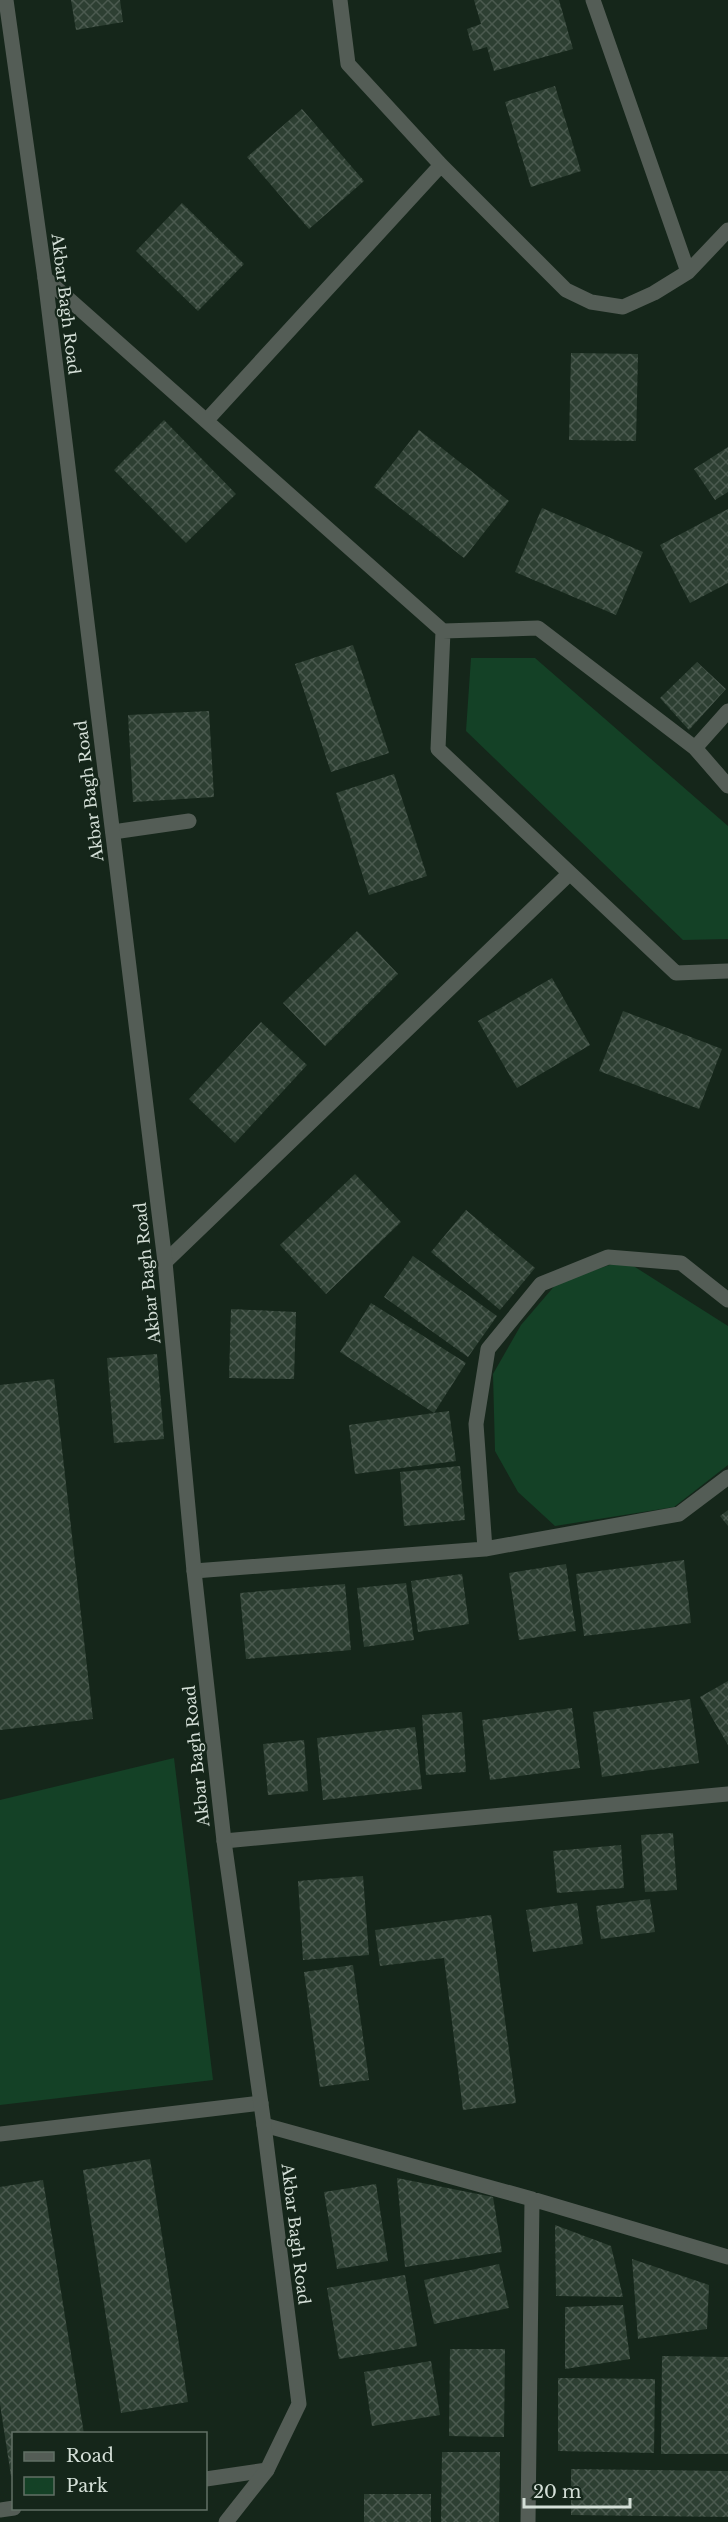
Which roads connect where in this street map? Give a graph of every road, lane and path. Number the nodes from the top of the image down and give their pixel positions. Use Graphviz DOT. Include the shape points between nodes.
graph roads {
  1 [pos="6,0"];
  2 [pos="340,0"];
  3 [pos="593,0"];
  4 [pos="441,165"];
  5 [pos="728,230"];
  6 [pos="688,272"];
  7 [pos="45,278"];
  8 [pos="206,421"];
  9 [pos="443,631"];
  10 [pos="728,711"];
  11 [pos="695,748"];
  12 [pos="728,786"];
  13 [pos="189,821"];
  14 [pos="112,832"];
  15 [pos="569,874"];
  16 [pos="728,971"];
  17 [pos="165,1262"];
  18 [pos="728,1299"];
  19 [pos="728,1477"];
  20 [pos="485,1549"];
  21 [pos="194,1570"];
  22 [pos="728,1794"];
  23 [pos="224,1841"];
  24 [pos="261,2103"];
  25 [pos="264,2125"];
  26 [pos="0,2134"];
  27 [pos="532,2199"];
  28 [pos="728,2257"];
  29 [pos="267,2470"];
  30 [pos="207,2479"];
  31 [pos="226,2522"];
  32 [pos="528,2522"];
  1 -- 7 [label="street, Akbar Bagh Road"];
  2 -- 4 [label="street" via="348,64"];
  3 -- 6 [label="street"];
  4 -- 6 [label="street" via="566,290 591,302 623,307"];
  4 -- 8 [label="street"];
  5 -- 6 [label="street"];
  7 -- 8 [label="street"];
  7 -- 14 [label="street, Akbar Bagh Road"];
  8 -- 9 [label="street"];
  9 -- 11 [label="street" via="538,628"];
  9 -- 15 [label="street" via="438,749"];
  10 -- 11 [label="street"];
  11 -- 12 [label="street"];
  13 -- 14 [label="street"];
  14 -- 17 [label="street, Akbar Bagh Road"];
  15 -- 16 [label="street" via="676,973"];
  15 -- 17 [label="street"];
  17 -- 21 [label="street, Akbar Bagh Road"];
  18 -- 20 [label="street" via="681,1263 608,1257 541,1284 488,1349 476,1424"];
  19 -- 20 [label="street" via="679,1514"];
  20 -- 21 [label="street"];
  21 -- 23 [label="street, Akbar Bagh Road"];
  22 -- 23 [label="street"];
  23 -- 24 [label="street, Akbar Bagh Road"];
  24 -- 25 [label="street, Akbar Bagh Road"];
  24 -- 26 [label="street"];
  25 -- 27 [label="street"];
  25 -- 29 [label="street, Akbar Bagh Road" via="299,2404"];
  27 -- 28 [label="street"];
  27 -- 32 [label="street"];
  29 -- 30 [label="street"];
  29 -- 31 [label="street, Akbar Bagh Road"];
}
